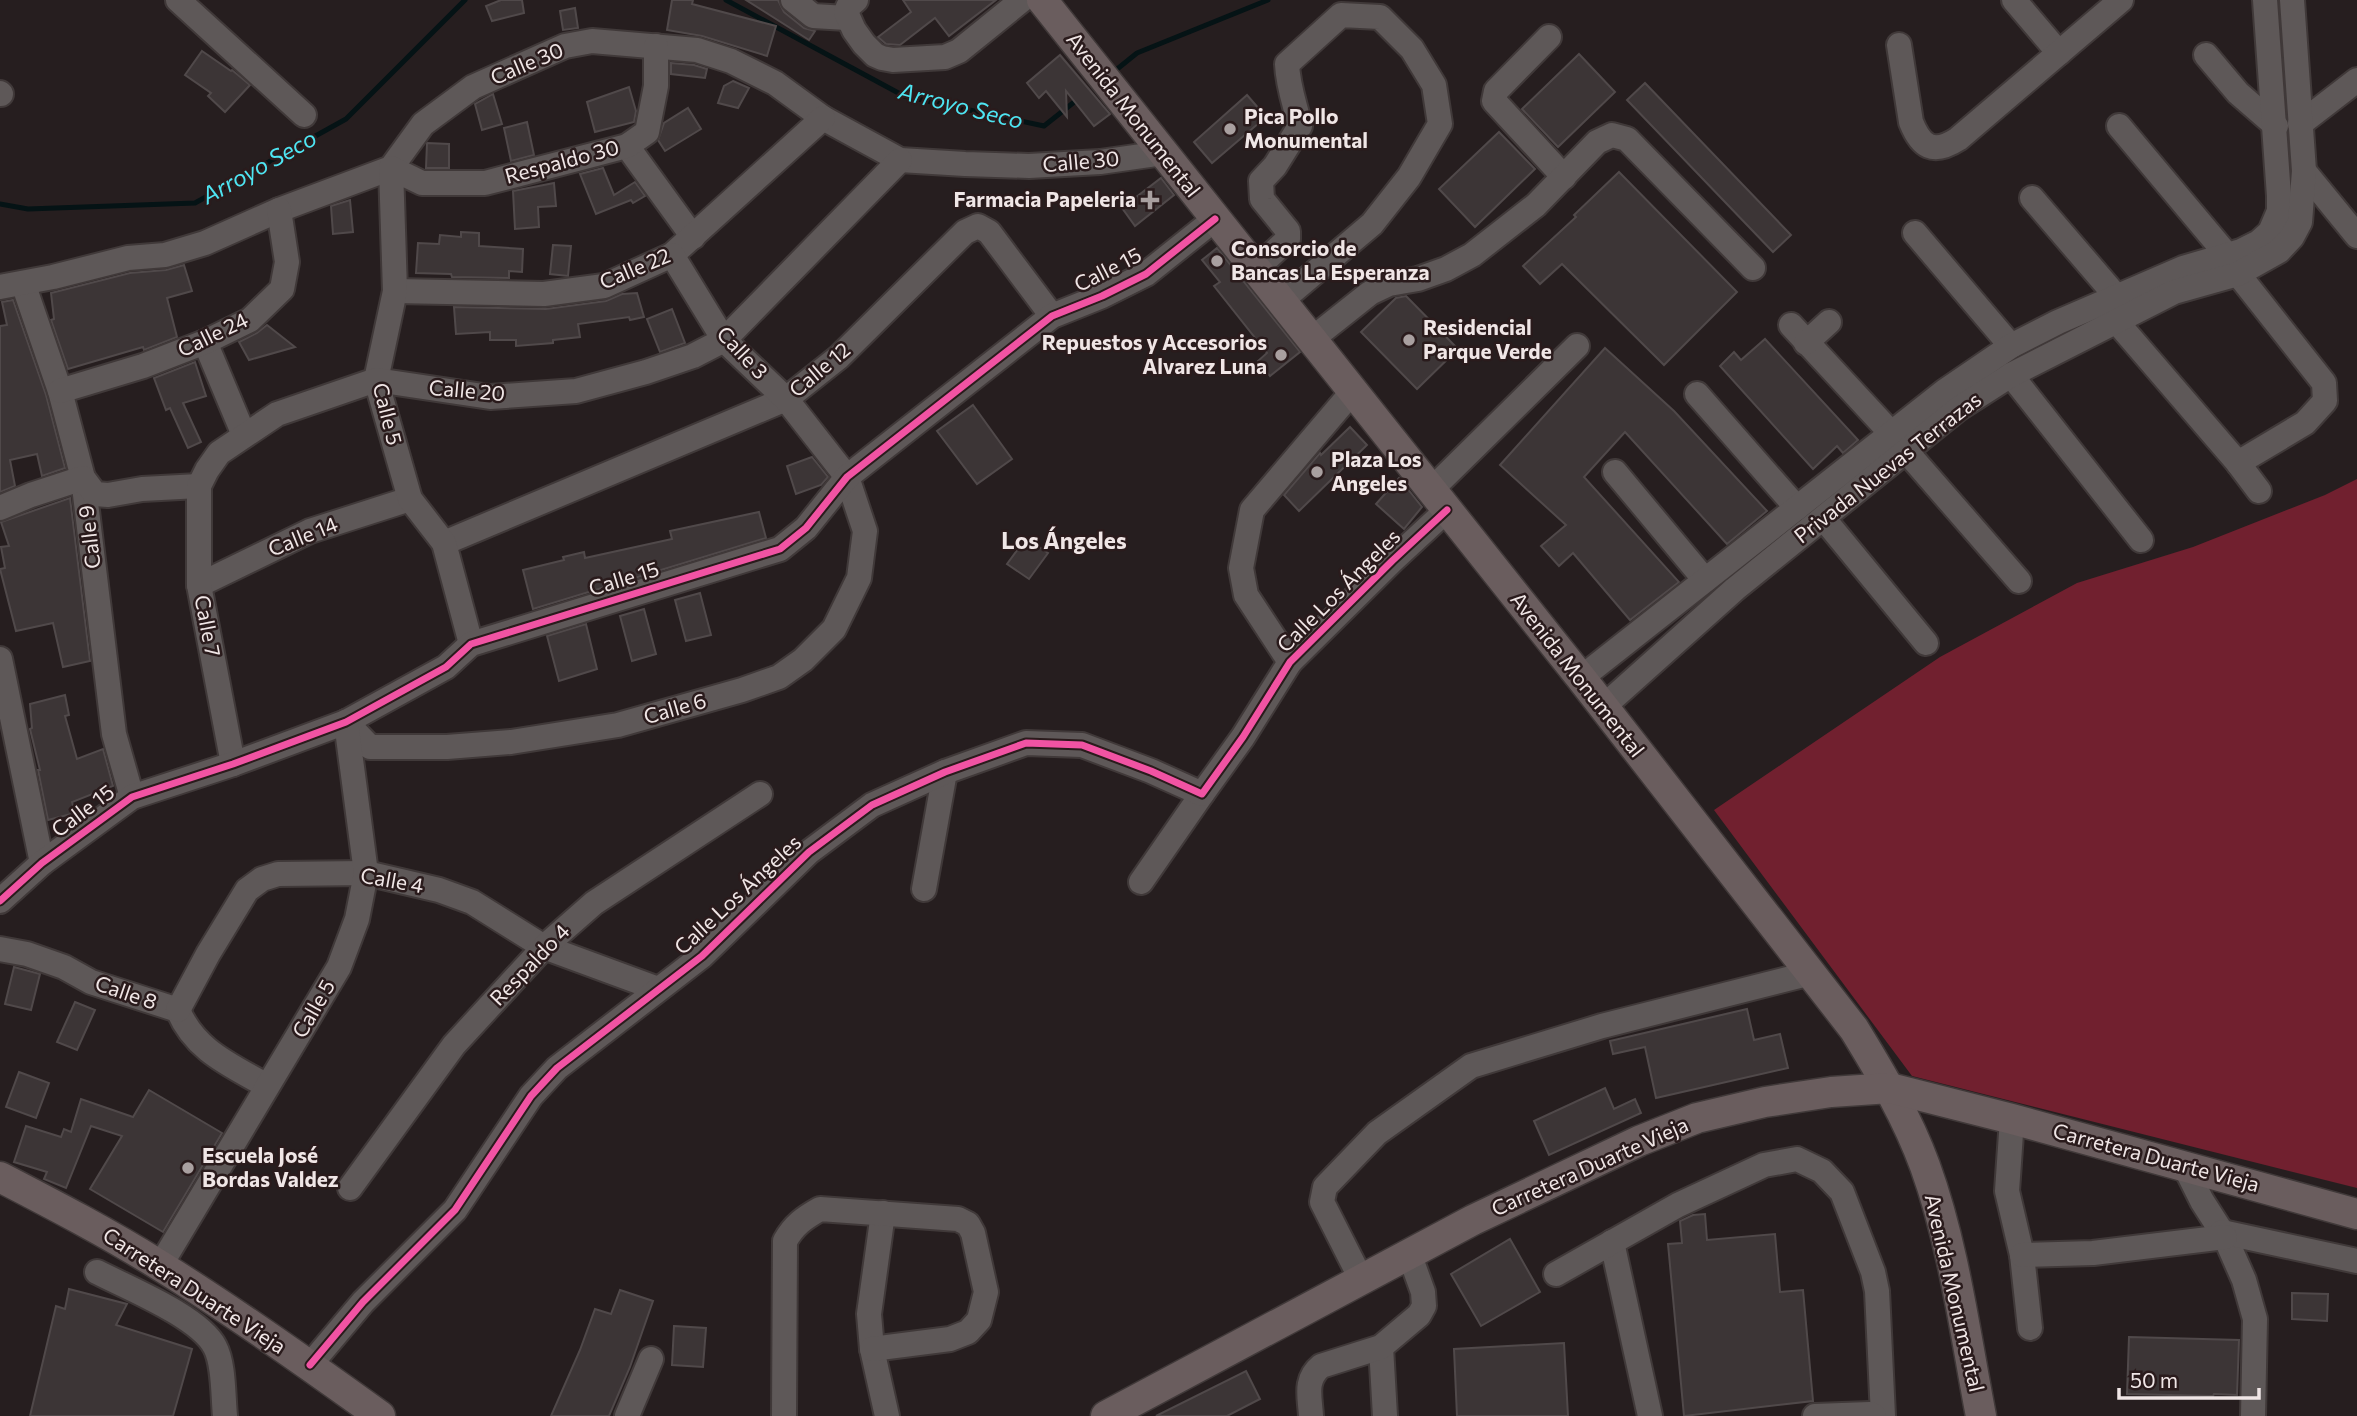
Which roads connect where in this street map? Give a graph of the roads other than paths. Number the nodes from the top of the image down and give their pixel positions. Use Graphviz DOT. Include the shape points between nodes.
graph roads {
  1 [pos="178,0"];
  2 [pos="793,0"];
  3 [pos="2014,0"];
  4 [pos="2121,0"];
  5 [pos="2265,0"];
  6 [pos="2292,0"];
  7 [pos="1039,1"];
  8 [pos="852,9"];
  9 [pos="1549,37"];
  10 [pos="1899,45"];
  11 [pos="656,46"];
  12 [pos="2059,53"];
  13 [pos="2206,54"];
  14 [pos="2357,80"];
  15 [pos="304,115"];
  16 [pos="823,118"];
  17 [pos="2300,124"];
  18 [pos="2119,125"];
  19 [pos="2276,126"];
  20 [pos="627,146"];
  21 [pos="1163,153"];
  22 [pos="900,160"];
  23 [pos="391,168"];
  24 [pos="2304,171"];
  25 [pos="1564,177"];
  26 [pos="2032,198"];
  27 [pos="279,210"];
  28 [pos="1215,219"];
  29 [pos="1915,233"];
  30 [pos="2357,236"];
  31 [pos="693,237"];
  32 [pos="1285,244"];
  33 [pos="672,255"];
  34 [pos="2232,264"];
  35 [pos="1753,268"];
  36 [pos="1256,269"];
  37 [pos="1310,276"];
  38 [pos="12,285"];
  39 [pos="395,291"];
  40 [pos="2116,296"];
  41 [pos="1282,301"];
  42 [pos="1052,316"];
  43 [pos="2116,321"];
  44 [pos="1829,322"];
  45 [pos="1312,339"];
  46 [pos="724,340"];
  47 [pos="205,342"];
  48 [pos="1577,346"];
  49 [pos="2011,346"];
  50 [pos="2011,375"];
  51 [pos="376,380"];
  52 [pos="61,391"];
  53 [pos="1353,391"];
  54 [pos="1697,394"];
  55 [pos="786,399"];
  56 [pos="244,435"];
  57 [pos="1898,442"];
  58 [pos="2238,463"];
  59 [pos="1615,472"];
  60 [pos="847,477"];
  61 [pos="83,478"];
  62 [pos="200,486"];
  63 [pos="2259,491"];
  64 [pos="410,499"];
  65 [pos="1439,500"];
  66 [pos="0,508"];
  67 [pos="1797,508"];
  68 [pos="1824,520"];
  69 [pos="2141,540"];
  70 [pos="444,543"];
  71 [pos="1705,580"];
  72 [pos="2019,581"];
  73 [pos="199,584"];
  74 [pos="1926,643"];
  75 [pos="471,644"];
  76 [pos="0,659"];
  77 [pos="1290,662"];
  78 [pos="1581,678"];
  79 [pos="1602,708"];
  80 [pos="345,722"];
  81 [pos="233,764"];
  82 [pos="945,772"];
  83 [pos="760,794"];
  84 [pos="1202,794"];
  85 [pos="132,797"];
  86 [pos="42,863"];
  87 [pos="366,873"];
  88 [pos="1141,882"];
  89 [pos="924,889"];
  90 [pos="0,901"];
  91 [pos="544,947"];
  92 [pos="0,949"];
  93 [pos="1811,973"];
  94 [pos="658,989"];
  95 [pos="178,1010"];
  96 [pos="267,1086"];
  97 [pos="1891,1088"];
  98 [pos="2012,1119"];
  99 [pos="2184,1165"];
  100 [pos="0,1177"];
  101 [pos="350,1188"];
  102 [pos="883,1213"];
  103 [pos="2357,1214"];
  104 [pos="2224,1234"];
  105 [pos="1612,1242"];
  106 [pos="1409,1253"];
  107 [pos="2022,1255"];
  108 [pos="2357,1261"];
  109 [pos="160,1266"];
  110 [pos="97,1272"];
  111 [pos="1556,1274"];
  112 [pos="1361,1279"];
  113 [pos="2029,1328"];
  114 [pos="1381,1347"];
  115 [pos="873,1349"];
  116 [pos="651,1359"];
  117 [pos="310,1365"];
  118 [pos="362,1411"];
  119 [pos="1110,1415"];
  120 [pos="225,1416"];
  121 [pos="627,1416"];
  122 [pos="784,1416"];
  123 [pos="887,1416"];
  124 [pos="1311,1416"];
  125 [pos="1385,1416"];
  126 [pos="1650,1416"];
  127 [pos="1815,1416"];
  128 [pos="1874,1416"];
  129 [pos="1882,1416"];
  130 [pos="1981,1416"];
  131 [pos="2253,1416"];
  1 -- 15 [label="street"];
  2 -- 8 [label="street" via="813,16"];
  3 -- 12 [label="street"];
  4 -- 12 [label="street"];
  5 -- 19 [label="street, Privada Nuevas Terrazas"];
  6 -- 17 [label="street, Privada Nuevas Terrazas"];
  7 -- 8 [label="street" via="945,57 893,60 870,50"];
  7 -- 21 [label="main road, Avenida Monumental"];
  9 -- 25 [label="street" via="1496,91 1494,101"];
  10 -- 12 [label="street" via="1911,122 1923,143 1934,149 1958,139"];
  11 -- 16 [label="street, Calle 30" via="697,50 731,61 775,83"];
  11 -- 20 [label="street, Respaldo 30" via="656,86 647,132"];
  11 -- 23 [label="street, Calle 30" via="592,41 565,46 502,72 423,124"];
  13 -- 19 [label="street" via="2238,93"];
  14 -- 17 [label="street"];
  16 -- 22 [label="street, Calle 30"];
  16 -- 31 [label="street, Calle 22"];
  17 -- 24 [label="street, Privada Nuevas Terrazas"];
  18 -- 34 [label="street"];
  19 -- 34 [label="street, Privada Nuevas Terrazas" via="2279,211 2270,232"];
  20 -- 23 [label="street, Respaldo 30" via="485,183 422,183"];
  20 -- 31 [label="street"];
  21 -- 22 [label="street, Calle 30" via="1029,166"];
  21 -- 28 [label="main road, Avenida Monumental"];
  22 -- 46 [label="street, Calle 20"];
  23 -- 27 [label="street"];
  23 -- 39 [label="street, Calle 5"];
  24 -- 30 [label="street"];
  24 -- 34 [label="street, Privada Nuevas Terrazas" via="2300,222 2292,237 2279,251"];
  25 -- 35 [label="street" via="1604,137 1627,139"];
  25 -- 45 [label="street" via="1472,255 1446,269 1370,293"];
  26 -- 40 [label="street"];
  27 -- 38 [label="street" via="205,243 165,255 128,258"];
  27 -- 47 [label="street, Calle 24" via="287,262 282,289 250,320"];
  28 -- 36 [label="main road, Avenida Monumental"];
  28 -- 42 [label="street, Calle 15" via="1146,274"];
  29 -- 49 [label="street"];
  31 -- 33 [label="street, Calle 22"];
  32 -- 36 [label="street"];
  32 -- 37 [label="street"];
  32 -- 37 [label="street" via="1288,231 1262,199 1261,181 1300,126 1288,86 1287,64 1341,15 1380,17 1412,48 1434,85 1440,124 1409,177 1372,224"];
  33 -- 39 [label="street, Calle 22" via="604,286 544,294"];
  33 -- 46 [label="street, Calle 3"];
  34 -- 40 [label="street, Privada Nuevas Terrazas" via="2183,268"];
  34 -- 43 [label="street, Privada Nuevas Terrazas"];
  34 -- 58 [label="street" via="2324,383 2325,401 2305,423"];
  36 -- 41 [label="main road, Avenida Monumental"];
  37 -- 41 [label="street"];
  38 -- 52 [label="street, Calle 9"];
  39 -- 51 [label="street, Calle 5"];
  40 -- 49 [label="street, Privada Nuevas Terrazas"];
  41 -- 45 [label="main road, Avenida Monumental"];
  42 -- 55 [label="street, Calle 12" via="989,232 978,226 965,232 839,356"];
  42 -- 60 [label="street, Calle 15"];
  43 -- 50 [label="street, Privada Nuevas Terrazas"];
  43 -- 58 [label="street"];
  44 -- 57 [label="street" via="1799,334"];
  45 -- 53 [label="main road, Avenida Monumental"];
  46 -- 51 [label="street, Calle 20" via="693,356 576,391 490,397"];
  46 -- 55 [label="street, Calle 3"];
  47 -- 52 [label="street, Calle 24"];
  47 -- 56 [label="street"];
  48 -- 65 [label="street, Calle Los Ángeles"];
  49 -- 57 [label="street, Privada Nuevas Terrazas" via="1945,391"];
  50 -- 57 [label="street, Privada Nuevas Terrazas"];
  50 -- 69 [label="street"];
  51 -- 56 [label="street, Calle 20" via="277,414"];
  51 -- 64 [label="street, Calle 5"];
  52 -- 61 [label="street, Calle 9"];
  53 -- 65 [label="main road, Avenida Monumental"];
  53 -- 77 [label="street" via="1252,510 1241,568 1246,595"];
  54 -- 67 [label="street"];
  55 -- 60 [label="street, Calle 3"];
  55 -- 70 [label="street, Calle 12"];
  56 -- 62 [label="street, Calle 20" via="219,453"];
  57 -- 67 [label="street, Privada Nuevas Terrazas"];
  57 -- 68 [label="street, Privada Nuevas Terrazas"];
  57 -- 72 [label="street"];
  58 -- 63 [label="street"];
  59 -- 71 [label="street"];
  60 -- 75 [label="street, Calle 15" via="806,528 780,549"];
  60 -- 80 [label="street, Calle 6" via="865,531 859,578 834,629 779,677 618,725 510,742 370,747"];
  61 -- 62 [label="street" via="95,494 108,495"];
  61 -- 66 [label="street"];
  61 -- 85 [label="street, Calle 9" via="114,734"];
  62 -- 73 [label="street, Calle 7"];
  64 -- 70 [label="street, Calle 5"];
  64 -- 73 [label="street, Calle 14" via="310,531"];
  65 -- 77 [label="street, Calle Los Ángeles" via="1391,561"];
  65 -- 78 [label="main road, Avenida Monumental"];
  67 -- 71 [label="street, Privada Nuevas Terrazas"];
  68 -- 74 [label="street"];
  68 -- 79 [label="street, Privada Nuevas Terrazas" via="1735,589"];
  70 -- 75 [label="street, Calle 5"];
  71 -- 78 [label="street, Privada Nuevas Terrazas"];
  73 -- 81 [label="street, Calle 7"];
  75 -- 80 [label="street, Calle 15" via="446,667"];
  76 -- 86 [label="street"];
  77 -- 84 [label="street, Calle Los Ángeles"];
  78 -- 79 [label="main road, Avenida Monumental"];
  79 -- 93 [label="main road, Avenida Monumental"];
  80 -- 81 [label="street, Calle 15"];
  80 -- 87 [label="street, Calle 5"];
  81 -- 85 [label="street, Calle 15"];
  82 -- 84 [label="street, Calle Los Ángeles" via="1026,743 1082,745"];
  82 -- 89 [label="street"];
  82 -- 94 [label="street, Calle Los Ángeles" via="872,805 809,852 702,956"];
  83 -- 91 [label="street, Respaldo 4" via="594,902"];
  84 -- 88 [label="street"];
  85 -- 86 [label="street, Calle 15"];
  86 -- 90 [label="street, Calle 15"];
  87 -- 91 [label="street, Calle 4" via="472,902"];
  87 -- 95 [label="street, Calle 4" via="278,874 262,879 247,890"];
  87 -- 96 [label="street, Calle 5" via="339,967"];
  91 -- 94 [label="street, Calle 4"];
  91 -- 101 [label="street, Respaldo 4" via="454,1045"];
  92 -- 95 [label="street, Calle 8" via="27,954 91,982"];
  93 -- 97 [label="main road, Avenida Monumental"];
  93 -- 112 [label="street" via="1602,1026 1471,1066 1377,1133 1325,1187 1322,1202"];
  94 -- 117 [label="street, Calle Los Ángeles" via="557,1068 531,1096 455,1210 363,1302"];
  95 -- 96 [label="street, Calle 8" via="185,1028 208,1051"];
  96 -- 109 [label="street, Calle 5"];
  97 -- 98 [label="main road, Carretera Duarte Vieja"];
  97 -- 106 [label="main road, Carretera Duarte Vieja" via="1765,1102 1671,1126"];
  97 -- 130 [label="main road, Avenida Monumental" via="1925,1166 1947,1242"];
  98 -- 99 [label="main road, Carretera Duarte Vieja"];
  98 -- 107 [label="street" via="2007,1191"];
  99 -- 103 [label="main road, Carretera Duarte Vieja"];
  99 -- 104 [label="street"];
  100 -- 109 [label="main road, Carretera Duarte Vieja"];
  102 -- 115 [label="street" via="869,1314"];
  102 -- 115 [label="street" via="958,1219 968,1224 986,1292 979,1320 968,1332 950,1339"];
  102 -- 122 [label="street" via="820,1209 802,1219 785,1241"];
  104 -- 107 [label="street" via="2093,1253"];
  104 -- 108 [label="street"];
  104 -- 131 [label="street" via="2255,1319"];
  105 -- 111 [label="street"];
  105 -- 126 [label="street"];
  105 -- 129 [label="street" via="1764,1165 1797,1159 1822,1171 1842,1192 1873,1272"];
  106 -- 112 [label="main road, Carretera Duarte Vieja"];
  106 -- 114 [label="street" via="1424,1306 1412,1323"];
  107 -- 113 [label="street"];
  109 -- 117 [label="main road, Carretera Duarte Vieja"];
  110 -- 120 [label="street" via="205,1333 219,1360"];
  112 -- 119 [label="main road, Carretera Duarte Vieja"];
  114 -- 124 [label="street" via="1314,1372 1309,1385"];
  114 -- 125 [label="street"];
  115 -- 123 [label="street"];
  116 -- 121 [label="street"];
  117 -- 118 [label="main road, Carretera Duarte Vieja"];
  127 -- 128 [label="street"];
}
